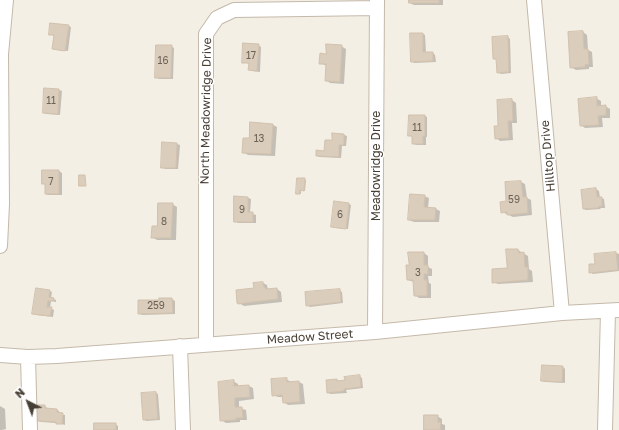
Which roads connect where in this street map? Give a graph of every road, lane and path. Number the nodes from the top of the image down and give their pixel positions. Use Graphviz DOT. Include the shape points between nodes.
graph roads {
  1 [pos="6,0"];
  2 [pos="534,0"];
  3 [pos="377,4"];
  4 [pos="0,246"];
  5 [pos="613,310"];
  6 [pos="562,313"];
  7 [pos="375,332"];
  8 [pos="206,344"];
  9 [pos="180,346"];
  10 [pos="0,355"];
  11 [pos="28,357"];
  12 [pos="30,430"];
  13 [pos="183,430"];
  14 [pos="605,430"];
  1 -- 4 [label="street" via="0,54"];
  2 -- 6 [label="street, Hilltop Drive"];
  3 -- 7 [label="street, Meadowridge Drive"];
  3 -- 8 [label="street, North Meadowridge Drive" via="234,10 217,18 206,34"];
  5 -- 6 [label="street, Meadow Street"];
  5 -- 14 [label="street"];
  6 -- 7 [label="street, Meadow Street"];
  7 -- 8 [label="street, Meadow Street"];
  8 -- 9 [label="street, Meadow Street"];
  9 -- 11 [label="street, Meadow Street"];
  9 -- 13 [label="street"];
  10 -- 11 [label="street, Meadow Street"];
  11 -- 12 [label="street"];
}
